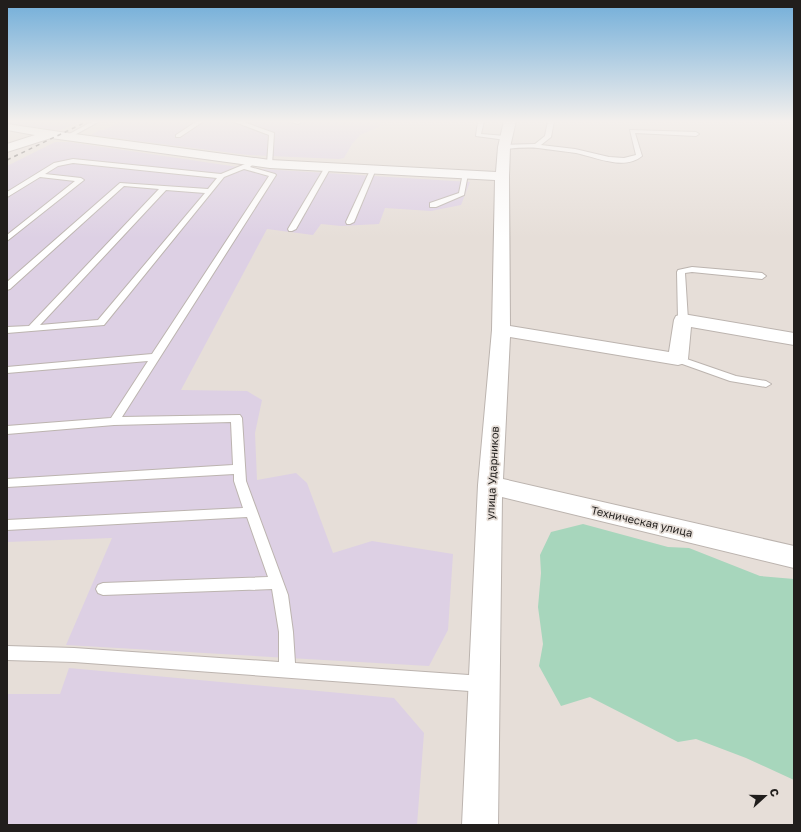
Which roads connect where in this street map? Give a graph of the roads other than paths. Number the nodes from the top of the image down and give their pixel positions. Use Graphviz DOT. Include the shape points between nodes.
graph roads {
  1 [pos="215,160"];
  2 [pos="270,160"];
  3 [pos="504,160"];
  4 [pos="270,164"];
  5 [pos="249,165"];
  6 [pos="328,167"];
  7 [pos="374,169"];
  8 [pos="465,174"];
  9 [pos="39,175"];
  10 [pos="222,176"];
  11 [pos="502,176"];
  12 [pos="165,187"];
  13 [pos="210,191"];
  14 [pos="7,195"];
  15 [pos="432,205"];
  16 [pos="350,222"];
  17 [pos="292,229"];
  18 [pos="7,239"];
  19 [pos="762,276"];
  20 [pos="7,287"];
  21 [pos="683,320"];
  22 [pos="32,328"];
  23 [pos="7,330"];
  24 [pos="501,330"];
  25 [pos="794,339"];
  26 [pos="156,357"];
  27 [pos="678,359"];
  28 [pos="7,370"];
  29 [pos="766,384"];
  30 [pos="114,421"];
  31 [pos="7,430"];
  32 [pos="239,469"];
  33 [pos="7,483"];
  34 [pos="490,485"];
  35 [pos="251,512"];
  36 [pos="7,525"];
  37 [pos="794,557"];
  38 [pos="277,583"];
  39 [pos="103,589"];
  40 [pos="7,653"];
  41 [pos="287,670"];
  42 [pos="484,684"];
  43 [pos="480,825"];
  1 -- 5 [label="street"];
  2 -- 4 [label="lane"];
  3 -- 11 [label="street, улица Ударников"];
  4 -- 5 [label="street"];
  4 -- 6 [label="street"];
  5 -- 10 [label="lane"];
  5 -- 26 [label="lane" via="273,175"];
  6 -- 7 [label="street"];
  6 -- 17 [label="lane"];
  7 -- 8 [label="street"];
  7 -- 16 [label="lane"];
  8 -- 11 [label="street"];
  8 -- 15 [label="lane" via="462,194"];
  9 -- 10 [label="lane" via="56,164 73,161"];
  9 -- 14 [label="lane"];
  9 -- 18 [label="lane" via="81,180"];
  10 -- 13 [label="lane"];
  11 -- 24 [label="street, улица Ударников"];
  12 -- 13 [label="lane"];
  12 -- 20 [label="lane" via="122,184"];
  12 -- 22 [label="lane"];
  13 -- 22 [label="lane" via="101,323"];
  19 -- 21 [label="lane" via="692,269 681,272"];
  21 -- 25 [label="street"];
  21 -- 27 [label="street"];
  22 -- 23 [label="lane"];
  24 -- 27 [label="street"];
  24 -- 34 [label="street, улица Ударников"];
  26 -- 28 [label="lane"];
  26 -- 30 [label="lane"];
  27 -- 29 [label="lane" via="734,379"];
  30 -- 31 [label="lane"];
  30 -- 32 [label="lane" via="236,418"];
  32 -- 33 [label="lane"];
  32 -- 35 [label="lane" via="240,481"];
  34 -- 37 [label="street, Техническая улица"];
  34 -- 42 [label="street, улица Ударников"];
  35 -- 36 [label="lane"];
  35 -- 38 [label="lane"];
  38 -- 39 [label="lane"];
  38 -- 41 [label="lane" via="286,632"];
  40 -- 41 [label="lane" via="74,655"];
  41 -- 42 [label="lane"];
  42 -- 43 [label="street, улица Ударников"];
}
